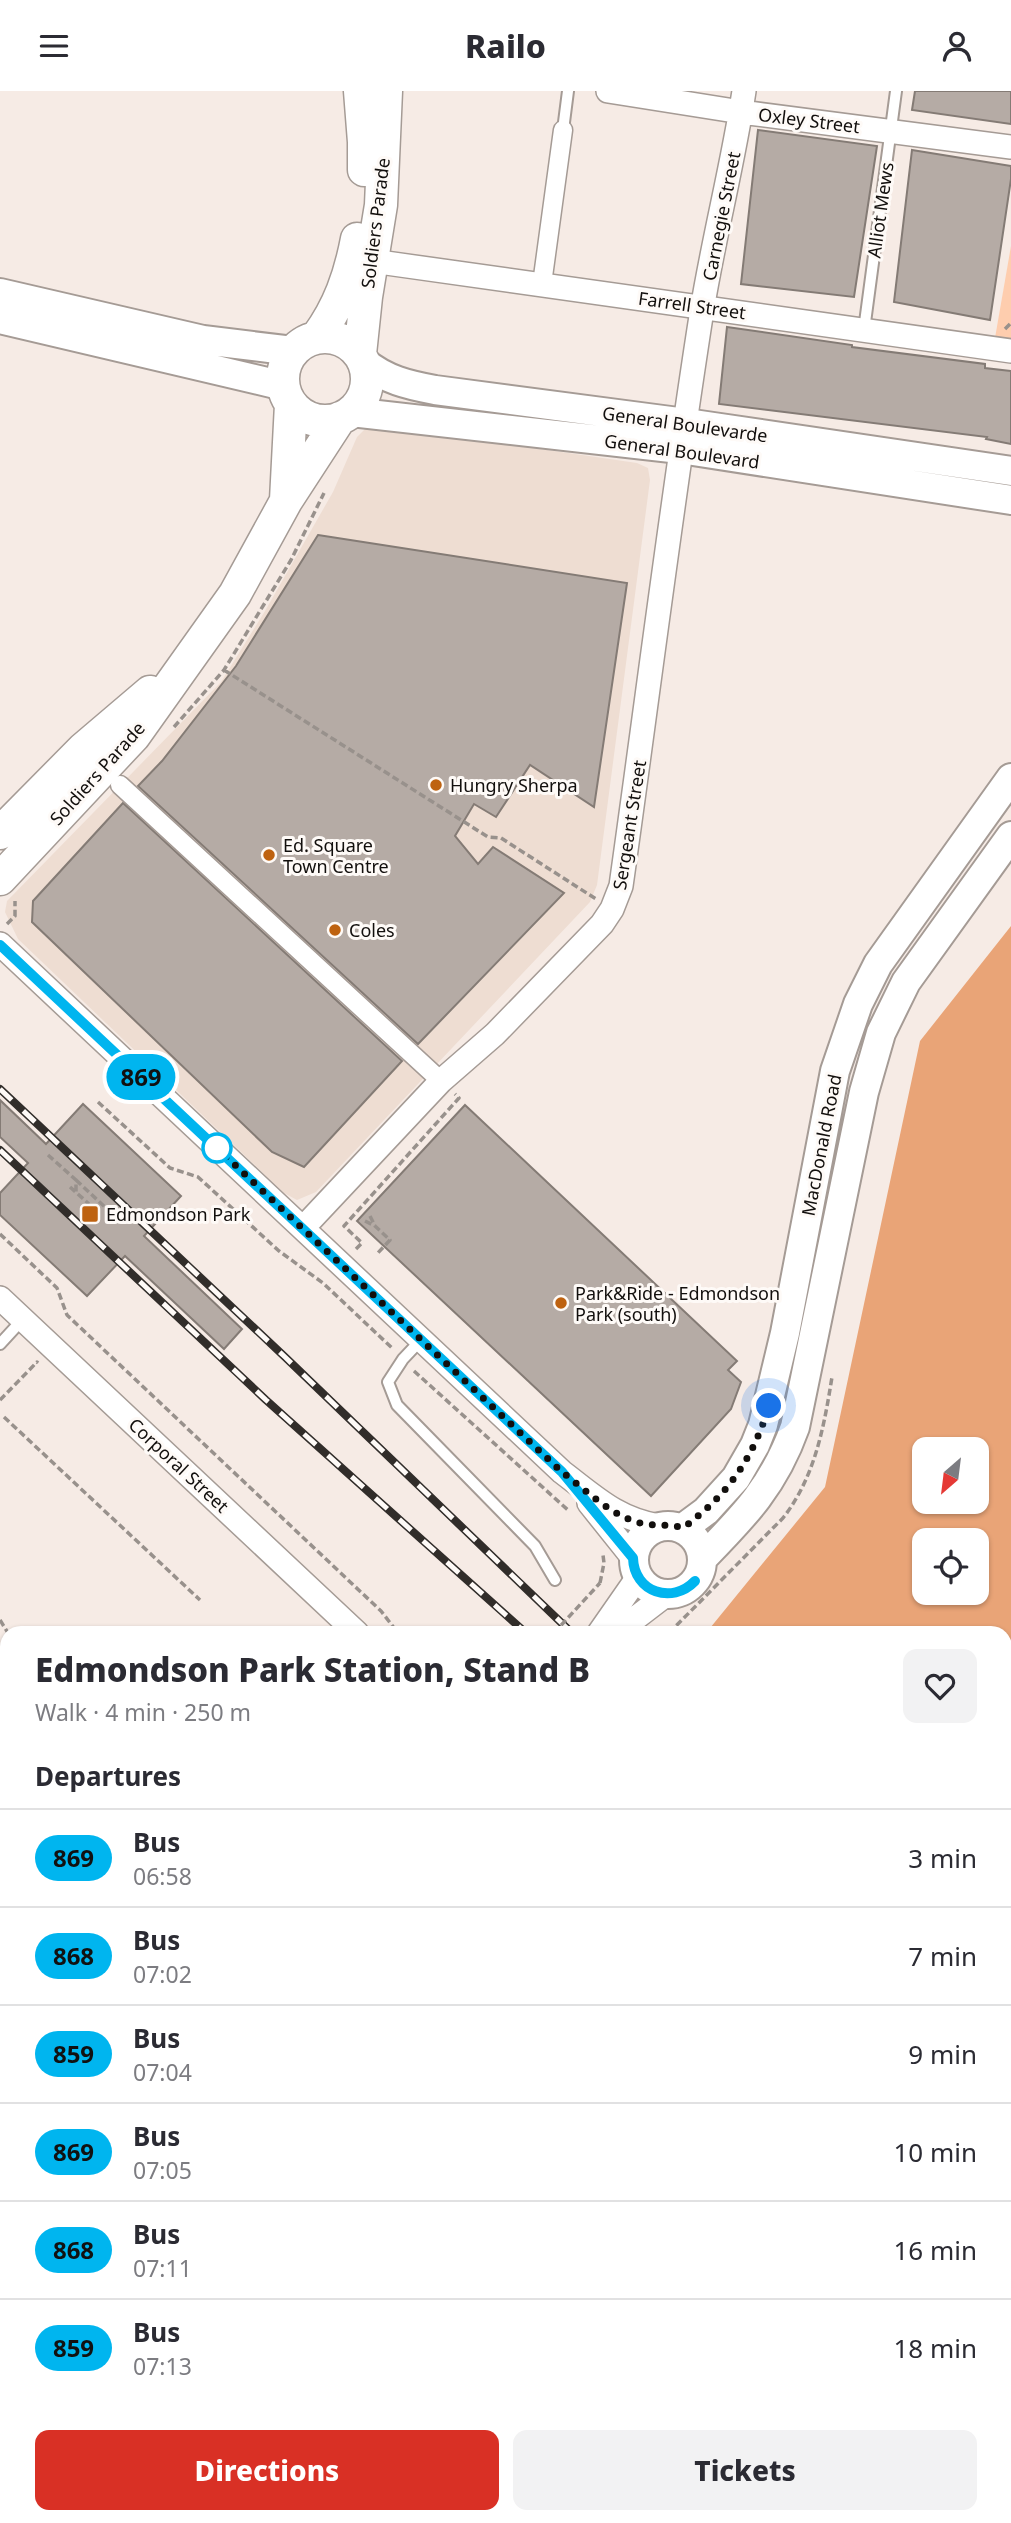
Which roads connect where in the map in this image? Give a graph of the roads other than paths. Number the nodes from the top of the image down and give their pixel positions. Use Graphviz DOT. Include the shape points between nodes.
graph roads {
  1 [pos="360,91"];
  2 [pos="372,91"];
  3 [pos="386,91"];
  4 [pos="568,91"];
  5 [pos="608,91"];
  6 [pos="896,91"];
  7 [pos="742,101"];
  8 [pos="563,130"];
  9 [pos="891,130"];
  10 [pos="1011,147"];
  11 [pos="364,173"];
  12 [pos="372,261"];
  13 [pos="542,284"];
  14 [pos="0,293"];
  15 [pos="703,307"];
  16 [pos="0,319"];
  17 [pos="864,330"];
  18 [pos="305,344"];
  19 [pos="1011,351"];
  20 [pos="362,358"];
  21 [pos="288,395"];
  22 [pos="345,415"];
  23 [pos="683,436"];
  24 [pos="1011,471"];
  25 [pos="1011,500"];
  26 [pos="286,501"];
  27 [pos="186,661"];
  28 [pos="1011,778"];
  29 [pos="120,785"];
  30 [pos="0,833"];
  31 [pos="1011,836"];
  32 [pos="0,879"];
  33 [pos="0,944"];
  34 [pos="878,964"];
  35 [pos="906,982"];
  36 [pos="441,1081"];
  37 [pos="303,1228"];
  38 [pos="0,1298"];
  39 [pos="23,1319"];
  40 [pos="422,1339"];
  41 [pos="0,1344"];
  42 [pos="562,1472"];
  43 [pos="671,1527"];
  44 [pos="702,1559"];
  45 [pos="636,1567"];
  46 [pos="555,1580"];
  47 [pos="667,1594"];
  48 [pos="627,1617"];
  49 [pos="351,1626"];
  50 [pos="611,1626"];
  1 -- 11 [label="main road, Soldiers Parade"];
  2 -- 11 [label="main road" via="373,153"];
  3 -- 12 [label="main road, Soldiers Parade" via="381,205"];
  4 -- 8 [label="lane"];
  5 -- 7 [label="street, Oxley Street"];
  6 -- 9 [label="lane, Alliot Mews"];
  7 -- 9 [label="street, Oxley Street"];
  7 -- 15 [label="street, Carnegie Street"];
  8 -- 13 [label="street"];
  9 -- 10 [label="street, Oxley Street"];
  9 -- 17 [label="lane, Alliot Mews"];
  11 -- 18 [label="main road, Soldiers Parade" via="353,260 343,293 333,315"];
  12 -- 13 [label="street, Farrell Street"];
  12 -- 20 [label="main road, Soldiers Parade"];
  13 -- 15 [label="street, Farrell Street"];
  14 -- 18 [label="street" via="204,340"];
  15 -- 17 [label="street, Farrell Street"];
  15 -- 23 [label="street, Carnegie Street"];
  16 -- 21 [label="street"];
  17 -- 19 [label="street, Farrell Street"];
  18 -- 20 [label="main road" via="341,339"];
  18 -- 21 [label="main road" via="286,363 283,377"];
  20 -- 22 [label="main road" via="368,376 366,389 361,402"];
  20 -- 23 [label="street, General Boulevarde" via="380,376 404,384"];
  21 -- 22 [label="main road" via="301,413 313,419 327,421"];
  21 -- 26 [label="main road, Soldiers Parade"];
  22 -- 23 [label="street, General Boulevard"];
  22 -- 26 [label="main road, Soldiers Parade"];
  23 -- 24 [label="street, General Boulevarde"];
  23 -- 25 [label="street, General Boulevard" via="841,474"];
  23 -- 36 [label="street, Sergeant Street" via="623,872 612,909 495,1034"];
  26 -- 27 [label="main road, Soldiers Parade" via="235,594"];
  27 -- 30 [label="main road, Soldiers Parade" via="83,749"];
  27 -- 32 [label="main road, Soldiers Parade" via="134,736"];
  28 -- 34 [label="street, MacDonald Road"];
  29 -- 36 [label="street"];
  31 -- 35 [label="street, MacDonald Road"];
  33 -- 37 [label="street"];
  34 -- 35 [label="street"];
  34 -- 43 [label="street, MacDonald Road" via="835,1071 763,1425 722,1495"];
  35 -- 44 [label="street, MacDonald Road" via="881,1033 864,1092 801,1403 786,1451 762,1495"];
  36 -- 37 [label="street, Sergeant Street"];
  37 -- 40 [label="street"];
  38 -- 39 [label="street, Corporal Street"];
  39 -- 41 [label="lane"];
  39 -- 49 [label="street, Corporal Street"];
  40 -- 42 [label="street"];
  40 -- 46 [label="lane" via="388,1382 397,1405 535,1546"];
  42 -- 43 [label="street" via="618,1514 640,1523"];
  42 -- 45 [label="street"];
  43 -- 44 [label="street" via="697,1541"];
  43 -- 45 [label="street" via="643,1536 636,1546"];
  44 -- 47 [label="street" via="699,1574 689,1587"];
  45 -- 47 [label="street" via="653,1591"];
  45 -- 48 [label="street"];
  47 -- 48 [label="street"];
  48 -- 50 [label="street"];
}
